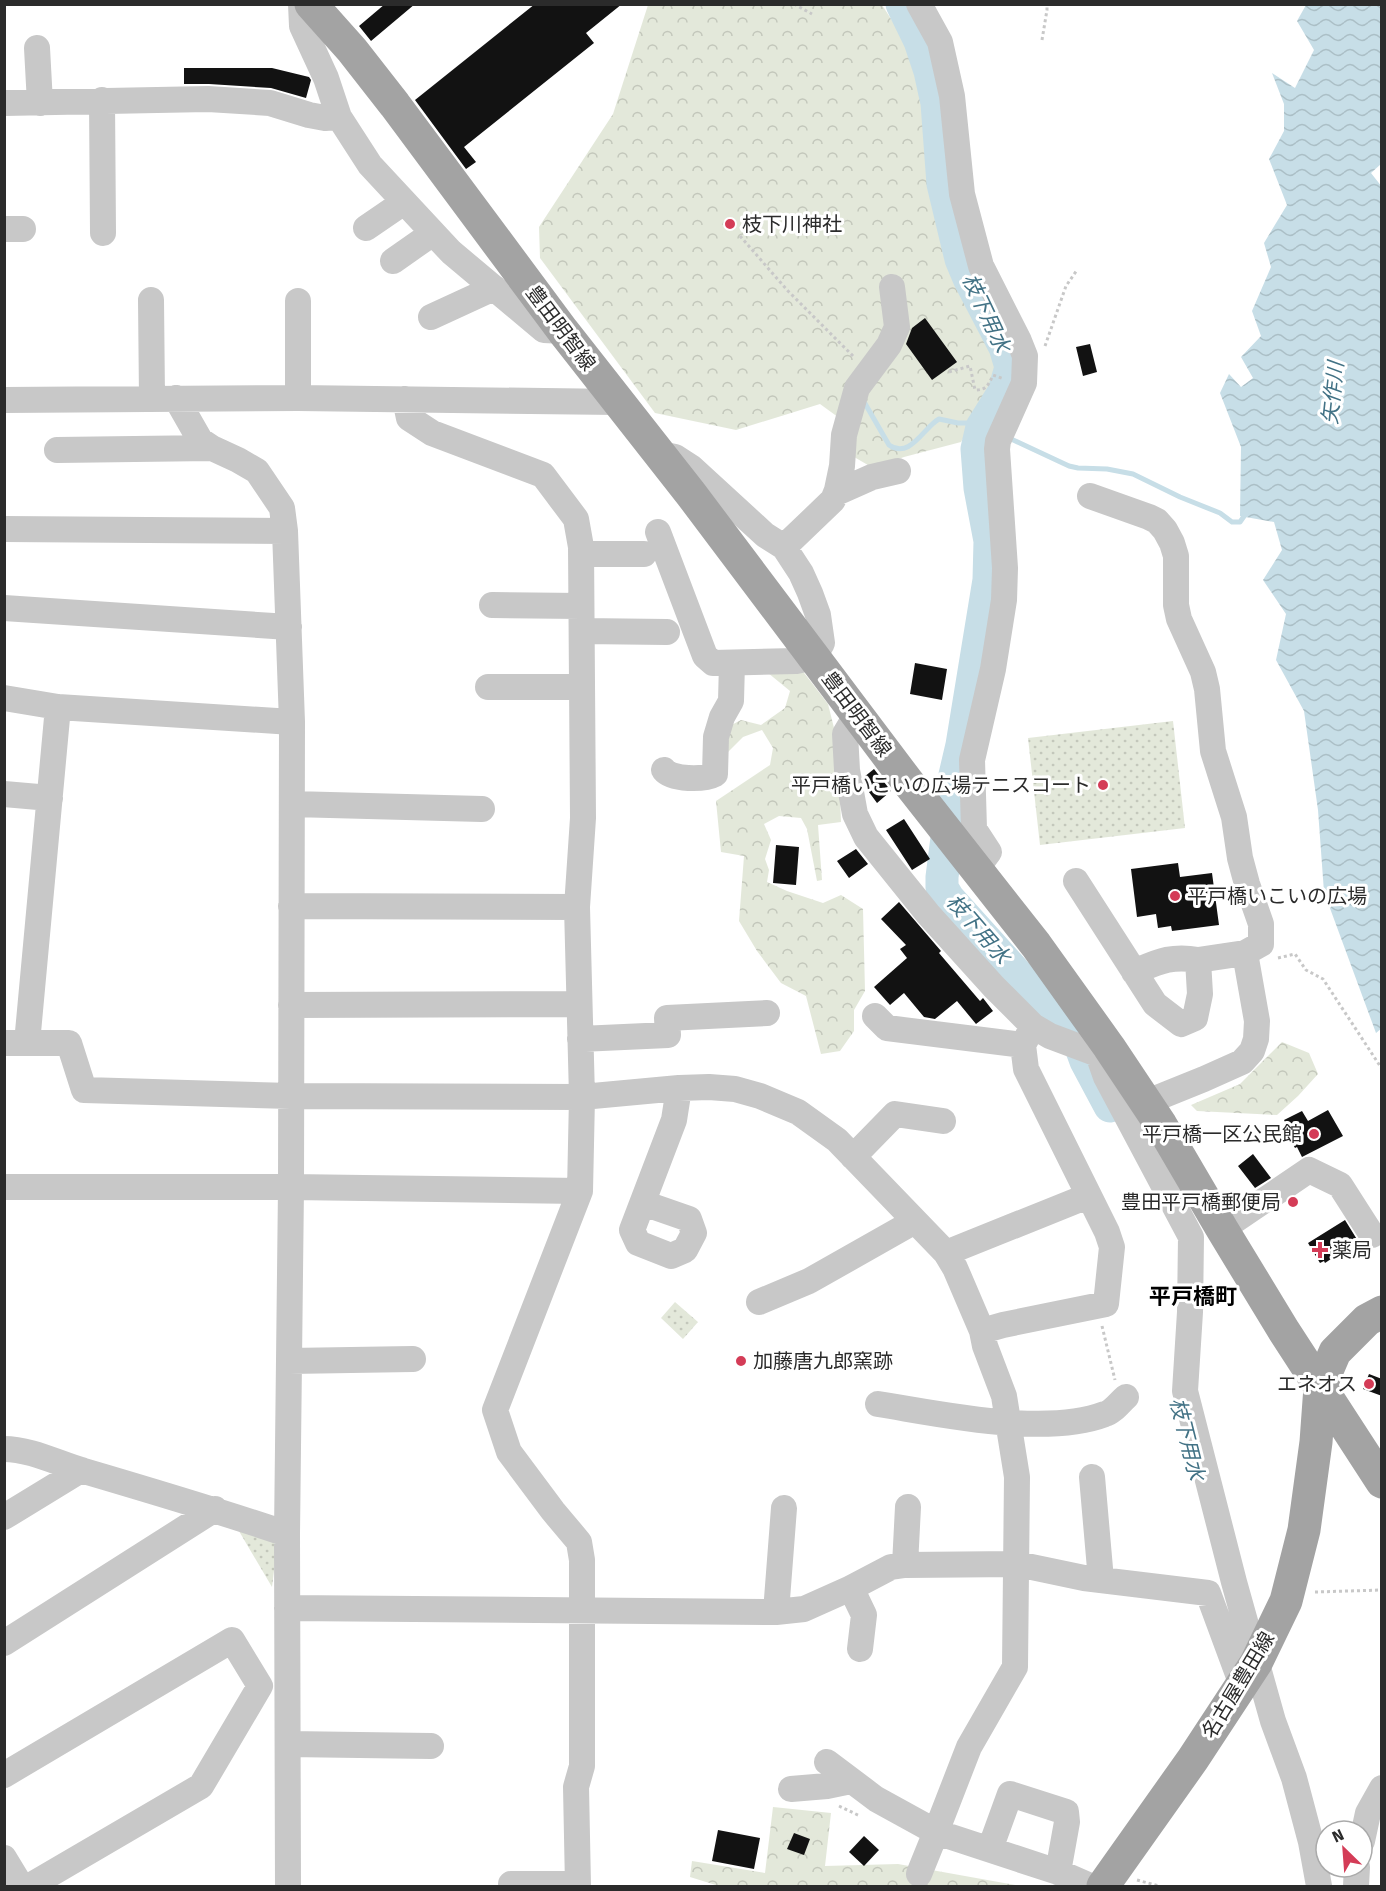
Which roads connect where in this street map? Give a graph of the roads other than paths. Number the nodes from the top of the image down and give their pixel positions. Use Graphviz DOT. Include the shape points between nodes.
graph roads {
  1 [pos="301,4"];
  2 [pos="311,4"];
  3 [pos="919,4"];
  4 [pos="37,48"];
  5 [pos="102,100"];
  6 [pos="4,103"];
  7 [pos="40,103"];
  8 [pos="339,117"];
  9 [pos="404,202"];
  10 [pos="366,228"];
  11 [pos="103,233"];
  12 [pos="433,233"];
  13 [pos="393,261"];
  14 [pos="892,287"];
  15 [pos="494,288"];
  16 [pos="151,300"];
  17 [pos="298,301"];
  18 [pos="431,317"];
  19 [pos="563,331"];
  20 [pos="164,398"];
  21 [pos="298,398"];
  22 [pos="405,399"];
  23 [pos="4,400"];
  24 [pos="618,402"];
  25 [pos="212,448"];
  26 [pos="57,450"];
  27 [pos="659,454"];
  28 [pos="898,471"];
  29 [pos="836,493"];
  30 [pos="1090,496"];
  31 [pos="4,529"];
  32 [pos="285,531"];
  33 [pos="658,532"];
  34 [pos="784,547"];
  35 [pos="581,554"];
  36 [pos="644,554"];
  37 [pos="492,605"];
  38 [pos="4,608"];
  39 [pos="582,618"];
  40 [pos="289,627"];
  41 [pos="667,632"];
  42 [pos="814,657"];
  43 [pos="732,663"];
  44 [pos="488,687"];
  45 [pos="582,687"];
  46 [pos="4,698"];
  47 [pos="58,707"];
  48 [pos="857,714"];
  49 [pos="292,722"];
  50 [pos="664,770"];
  51 [pos="4,794"];
  52 [pos="50,798"];
  53 [pos="292,804"];
  54 [pos="482,809"];
  55 [pos="974,864"];
  56 [pos="1076,881"];
  57 [pos="291,906"];
  58 [pos="577,907"];
  59 [pos="1245,953"];
  60 [pos="1198,960"];
  61 [pos="1134,972"];
  62 [pos="578,1004"];
  63 [pos="291,1005"];
  64 [pos="767,1013"];
  65 [pos="875,1016"];
  66 [pos="1028,1035"];
  67 [pos="580,1039"];
  68 [pos="16,1043"];
  69 [pos="1099,1050"];
  70 [pos="679,1088"];
  71 [pos="291,1096"];
  72 [pos="582,1097"];
  73 [pos="1147,1102"];
  74 [pos="943,1120"];
  75 [pos="853,1156"];
  76 [pos="4,1187"];
  77 [pos="291,1188"];
  78 [pos="580,1191"];
  79 [pos="1088,1196"];
  80 [pos="643,1203"];
  81 [pos="915,1221"];
  82 [pos="1222,1229"];
  83 [pos="1372,1235"];
  84 [pos="946,1253"];
  85 [pos="759,1302"];
  86 [pos="1382,1312"];
  87 [pos="982,1331"];
  88 [pos="413,1359"];
  89 [pos="289,1361"];
  90 [pos="1320,1387"];
  91 [pos="1124,1398"];
  92 [pos="878,1404"];
  93 [pos="1009,1422"];
  94 [pos="4,1449"];
  95 [pos="81,1470"];
  96 [pos="1092,1477"];
  97 [pos="1382,1482"];
  98 [pos="908,1506"];
  99 [pos="215,1509"];
  100 [pos="784,1509"];
  101 [pos="4,1516"];
  102 [pos="287,1534"];
  103 [pos="1017,1564"];
  104 [pos="905,1565"];
  105 [pos="1101,1580"];
  106 [pos="851,1588"];
  107 [pos="287,1608"];
  108 [pos="581,1611"];
  109 [pos="776,1611"];
  110 [pos="4,1643"];
  111 [pos="860,1649"];
  112 [pos="1249,1674"];
  113 [pos="260,1686"];
  114 [pos="287,1690"];
  115 [pos="288,1744"];
  116 [pos="431,1746"];
  117 [pos="827,1762"];
  118 [pos="4,1775"];
  119 [pos="852,1781"];
  120 [pos="791,1789"];
  121 [pos="1379,1799"];
  122 [pos="1367,1819"];
  123 [pos="936,1832"];
  124 [pos="990,1849"];
  125 [pos="4,1858"];
  126 [pos="1058,1872"];
  127 [pos="919,1874"];
  128 [pos="1116,1882"];
  129 [pos="511,1884"];
  130 [pos="578,1885"];
  131 [pos="21,1887"];
  132 [pos="30,1887"];
  133 [pos="288,1887"];
  134 [pos="1090,1887"];
  135 [pos="1319,1887"];
  1 -- 8 [label="street" via="302,26"];
  2 -- 19 [label="main road, 豊田明智線" via="395,105"];
  3 -- 55 [label="street" via="940,42 952,96 962,194 981,266 1024,356 1024,383 1001,435 998,475 1005,600 972,760 974,829 989,852"];
  4 -- 7 [label="street"];
  5 -- 7 [label="street"];
  5 -- 8 [label="street" via="208,99 270,104 309,115"];
  5 -- 11 [label="street"];
  6 -- 7 [label="street"];
  8 -- 9 [label="street" via="370,165"];
  9 -- 10 [label="street"];
  9 -- 12 [label="street"];
  12 -- 13 [label="street"];
  12 -- 15 [label="street"];
  14 -- 29 [label="street" via="897,327 861,385 844,435"];
  15 -- 18 [label="street"];
  15 -- 19 [label="street" via="544,330"];
  16 -- 20 [label="street"];
  17 -- 21 [label="street"];
  19 -- 24 [label="main road, 豊田明智線"];
  20 -- 21 [label="street"];
  20 -- 23 [label="street"];
  20 -- 25 [label="street" via="200,440"];
  21 -- 22 [label="street"];
  22 -- 24 [label="street"];
  22 -- 35 [label="street" via="409,418 432,433 543,476 576,519"];
  24 -- 27 [label="main road, 豊田明智線"];
  25 -- 26 [label="street"];
  25 -- 32 [label="street" via="257,471 282,508"];
  27 -- 34 [label="street" via="675,457 692,468 765,535"];
  27 -- 42 [label="main road, 豊田明智線"];
  28 -- 29 [label="street" via="872,477"];
  29 -- 34 [label="street"];
  30 -- 59 [label="street" via="1157,521 1172,543 1179,619 1203,672 1213,751 1261,924 1260,944"];
  31 -- 32 [label="street"];
  32 -- 40 [label="street"];
  33 -- 43 [label="street" via="705,656 713,663"];
  34 -- 42 [label="street" via="801,573 818,615 822,643"];
  35 -- 36 [label="street"];
  35 -- 39 [label="street"];
  37 -- 39 [label="street"];
  38 -- 40 [label="street"];
  39 -- 41 [label="street"];
  39 -- 45 [label="street"];
  40 -- 49 [label="street"];
  42 -- 43 [label="street" via="796,662"];
  42 -- 48 [label="main road, 豊田明智線"];
  43 -- 50 [label="street" via="731,701 716,737 715,774 708,778 676,777"];
  44 -- 45 [label="street"];
  45 -- 58 [label="street" via="583,818"];
  46 -- 47 [label="street"];
  47 -- 49 [label="street"];
  47 -- 52 [label="street"];
  48 -- 55 [label="main road, 豊田明智線"];
  48 -- 66 [label="street" via="845,735 847,770 855,814 866,837 994,987"];
  49 -- 53 [label="street"];
  51 -- 52 [label="street"];
  52 -- 68 [label="street"];
  53 -- 54 [label="street"];
  53 -- 57 [label="street"];
  55 -- 69 [label="main road, 豊田明智線" via="1036,945"];
  56 -- 61 [label="street"];
  57 -- 58 [label="street"];
  57 -- 63 [label="street"];
  58 -- 62 [label="street"];
  59 -- 60 [label="street"];
  59 -- 73 [label="street" via="1257,1021 1252,1051 1242,1062"];
  60 -- 61 [label="street" via="1162,960"];
  60 -- 61 [label="street" via="1200,994 1195,1018 1181,1024 1155,1004"];
  62 -- 63 [label="street"];
  62 -- 67 [label="street"];
  63 -- 71 [label="street"];
  64 -- 67 [label="street" via="667,1018 668,1035"];
  65 -- 66 [label="street" via="886,1028"];
  66 -- 69 [label="street" via="1050,1036"];
  66 -- 79 [label="street" via="1026,1069"];
  67 -- 72 [label="street"];
  68 -- 71 [label="street" via="69,1043 84,1090"];
  69 -- 73 [label="main road, 豊田明智線"];
  69 -- 112 [label="street" via="1106,1077 1191,1237 1185,1391 1225,1550"];
  70 -- 72 [label="street"];
  70 -- 75 [label="street" via="735,1089 760,1096 798,1112"];
  70 -- 80 [label="street" via="674,1120"];
  71 -- 72 [label="street"];
  71 -- 77 [label="street"];
  72 -- 78 [label="street"];
  73 -- 82 [label="main road, 豊田明智線"];
  74 -- 75 [label="street" via="895,1114"];
  75 -- 81 [label="street"];
  76 -- 77 [label="street"];
  77 -- 78 [label="street"];
  77 -- 89 [label="street"];
  78 -- 108 [label="street" via="495,1410 509,1452 579,1542"];
  79 -- 84 [label="street"];
  79 -- 87 [label="street" via="1112,1247 1106,1304"];
  81 -- 84 [label="street"];
  81 -- 85 [label="street" via="809,1281"];
  82 -- 83 [label="street" via="1309,1170 1340,1185"];
  82 -- 90 [label="main road, 豊田明智線"];
  84 -- 87 [label="street"];
  86 -- 90 [label="main road, 名古屋豊田線" via="1366,1320 1335,1352"];
  87 -- 93 [label="street"];
  88 -- 89 [label="street"];
  89 -- 102 [label="street"];
  90 -- 97 [label="main road, 豊田明智線"];
  90 -- 112 [label="main road, 名古屋豊田線" via="1304,1530 1289,1591"];
  91 -- 93 [label="street" via="1108,1414 1077,1421"];
  92 -- 93 [label="street"];
  93 -- 103 [label="street" via="1017,1477"];
  94 -- 95 [label="street" via="17,1449"];
  95 -- 99 [label="street"];
  95 -- 101 [label="street"];
  96 -- 105 [label="street"];
  98 -- 104 [label="street"];
  99 -- 102 [label="street"];
  99 -- 110 [label="street"];
  100 -- 109 [label="street"];
  102 -- 107 [label="street"];
  103 -- 104 [label="street"];
  103 -- 105 [label="street"];
  103 -- 123 [label="street" via="1014,1667 969,1747"];
  104 -- 106 [label="street" via="891,1567"];
  105 -- 112 [label="street" via="1208,1593"];
  106 -- 109 [label="street" via="804,1609"];
  106 -- 111 [label="street" via="864,1615"];
  107 -- 108 [label="street"];
  107 -- 114 [label="street"];
  108 -- 109 [label="street"];
  108 -- 130 [label="street" via="582,1766 576,1787"];
  112 -- 128 [label="main road, 名古屋豊田線"];
  112 -- 135 [label="street" via="1273,1721 1294,1778"];
  113 -- 114 [label="street"];
  113 -- 118 [label="street" via="232,1640"];
  113 -- 132 [label="street" via="201,1786"];
  114 -- 115 [label="street"];
  115 -- 116 [label="street"];
  115 -- 133 [label="street"];
  117 -- 119 [label="street"];
  119 -- 120 [label="street"];
  119 -- 123 [label="street"];
  121 -- 122 [label="street"];
  123 -- 124 [label="street"];
  123 -- 127 [label="street"];
  124 -- 126 [label="street"];
  124 -- 126 [label="street" via="1010,1794 1066,1812"];
  125 -- 131 [label="street"];
  126 -- 134 [label="street"];
  129 -- 130 [label="street"];
}
